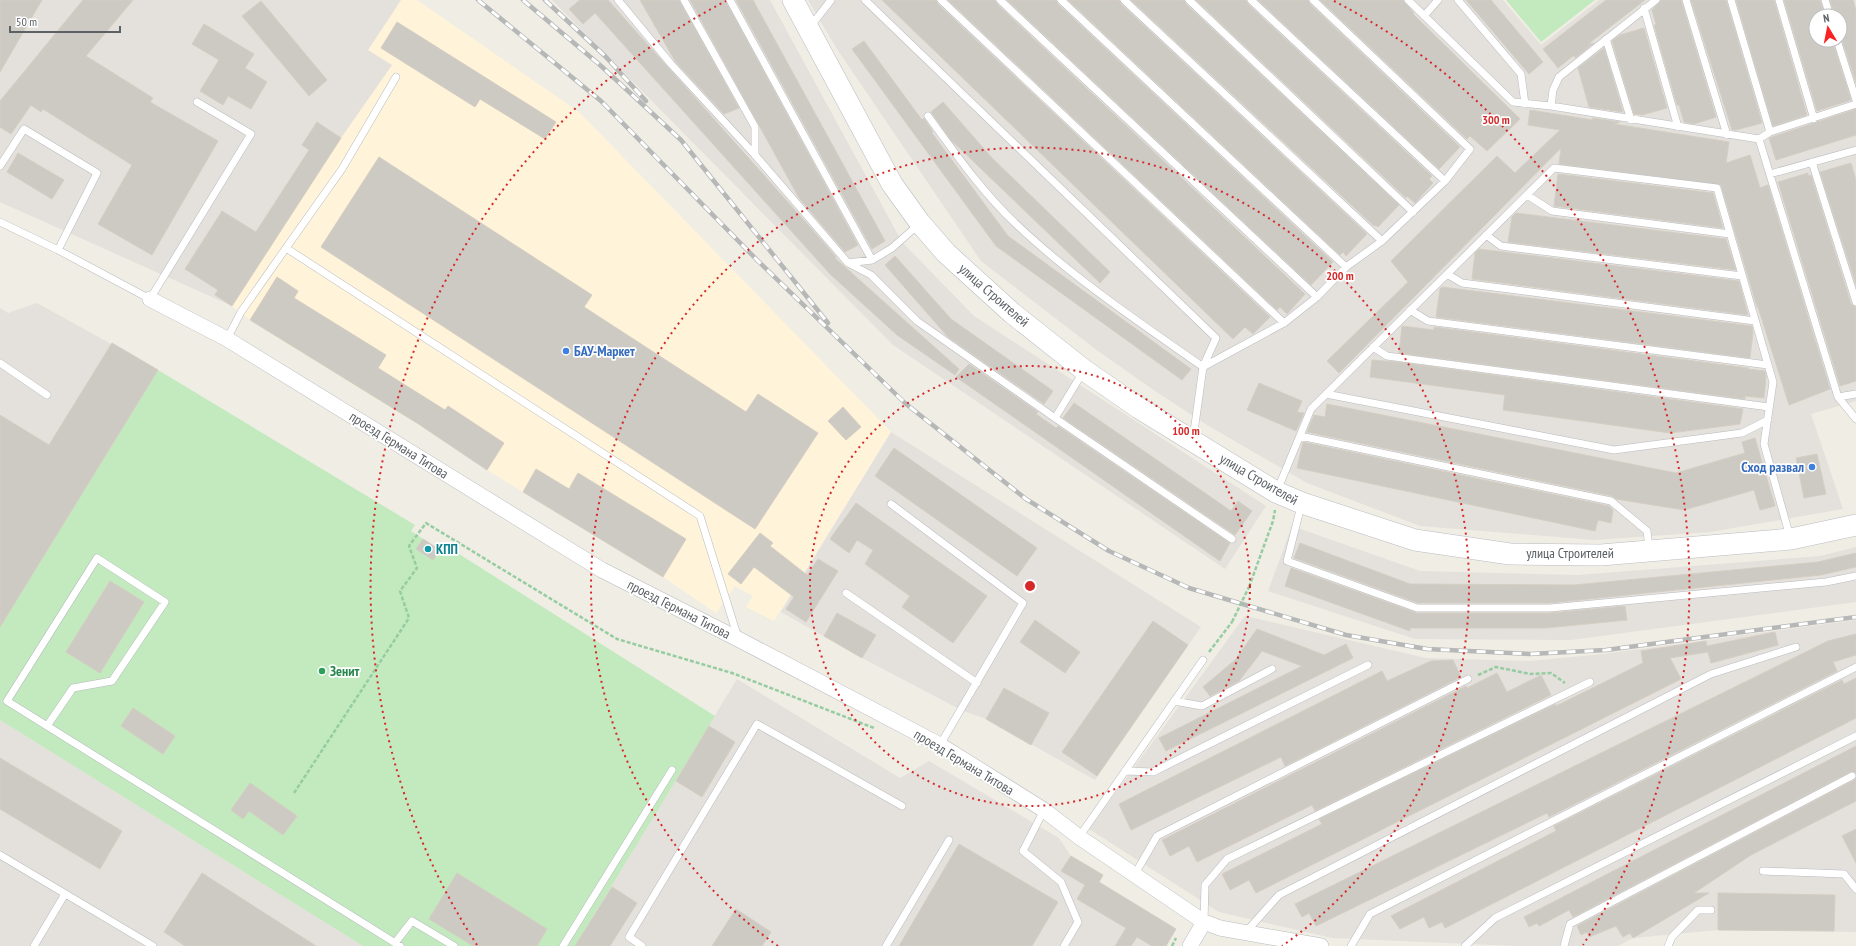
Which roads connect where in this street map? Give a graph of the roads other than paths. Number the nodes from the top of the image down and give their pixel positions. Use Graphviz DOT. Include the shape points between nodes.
graph roads {
  1 [pos="618,0"];
  2 [pos="684,0"];
  3 [pos="730,0"];
  4 [pos="793,0"];
  5 [pos="831,0"];
  6 [pos="866,0"];
  7 [pos="941,0"];
  8 [pos="1000,0"];
  9 [pos="1061,0"];
  10 [pos="1124,0"];
  11 [pos="1189,0"];
  12 [pos="1251,0"];
  13 [pos="1313,0"];
  14 [pos="1408,0"];
  15 [pos="1438,0"];
  16 [pos="1458,0"];
  17 [pos="1656,0"];
  18 [pos="1686,0"];
  19 [pos="1731,0"];
  20 [pos="1778,0"];
  21 [pos="1644,8"];
  22 [pos="1424,16"];
  23 [pos="808,28"];
  24 [pos="1606,39"];
  25 [pos="1840,48"];
  26 [pos="396,77"];
  27 [pos="1856,100"];
  28 [pos="197,102"];
  29 [pos="1525,104"];
  30 [pos="1856,104"];
  31 [pos="1551,106"];
  32 [pos="928,116"];
  33 [pos="1814,119"];
  34 [pos="1631,120"];
  35 [pos="1678,127"];
  36 [pos="1770,132"];
  37 [pos="1727,134"];
  38 [pos="1759,139"];
  39 [pos="1856,151"];
  40 [pos="755,155"];
  41 [pos="1812,162"];
  42 [pos="0,166"];
  43 [pos="1770,174"];
  44 [pos="1445,181"];
  45 [pos="1527,195"];
  46 [pos="1413,212"];
  47 [pos="0,222"];
  48 [pos="920,223"];
  49 [pos="1730,234"];
  50 [pos="1486,235"];
  51 [pos="1382,240"];
  52 [pos="286,248"];
  53 [pos="58,250"];
  54 [pos="872,260"];
  55 [pos="848,264"];
  56 [pos="1346,267"];
  57 [pos="1447,274"];
  58 [pos="1742,276"];
  59 [pos="1317,297"];
  60 [pos="150,299"];
  61 [pos="1856,302"];
  62 [pos="1410,310"];
  63 [pos="1755,321"];
  64 [pos="1284,323"];
  65 [pos="227,339"];
  66 [pos="1373,347"];
  67 [pos="0,363"];
  68 [pos="1768,366"];
  69 [pos="1203,367"];
  70 [pos="1084,370"];
  71 [pos="1326,394"];
  72 [pos="1856,394"];
  73 [pos="47,395"];
  74 [pos="1838,397"];
  75 [pos="1769,407"];
  76 [pos="1055,418"];
  77 [pos="1856,419"];
  78 [pos="1768,420"];
  79 [pos="1300,436"];
  80 [pos="1193,440"];
  81 [pos="1276,492"];
  82 [pos="891,504"];
  83 [pos="1302,504"];
  84 [pos="1856,525"];
  85 [pos="1232,538"];
  86 [pos="1791,539"];
  87 [pos="1649,551"];
  88 [pos="1856,576"];
  89 [pos="846,593"];
  90 [pos="738,639"];
  91 [pos="1796,647"];
  92 [pos="1203,660"];
  93 [pos="1368,665"];
  94 [pos="1856,667"];
  95 [pos="1272,670"];
  96 [pos="1468,679"];
  97 [pos="1590,682"];
  98 [pos="977,683"];
  99 [pos="1174,701"];
  100 [pos="47,726"];
  101 [pos="1856,736"];
  102 [pos="940,745"];
  103 [pos="672,770"];
  104 [pos="1125,771"];
  105 [pos="1852,776"];
  106 [pos="902,806"];
  107 [pos="1044,810"];
  108 [pos="1079,837"];
  109 [pos="949,840"];
  110 [pos="0,855"];
  111 [pos="1763,871"];
  112 [pos="1135,874"];
  113 [pos="1856,889"];
  114 [pos="65,894"];
  115 [pos="1711,910"];
  116 [pos="1204,922"];
  117 [pos="1246,932"];
  118 [pos="397,944"];
  119 [pos="34,946"];
  120 [pos="153,946"];
  121 [pos="454,946"];
  122 [pos="563,946"];
  123 [pos="642,946"];
  124 [pos="886,946"];
  125 [pos="1064,946"];
  126 [pos="1190,946"];
  127 [pos="1321,946"];
  128 [pos="1350,946"];
  129 [pos="1465,946"];
  130 [pos="1564,946"];
  131 [pos="1668,946"];
  1 -- 40 [label="lane" via="671,64"];
  2 -- 40 [label="lane" via="755,126"];
  3 -- 54 [label="lane"];
  4 -- 23 [label="main road, улица Строителей"];
  5 -- 23 [label="lane"];
  6 -- 69 [label="lane" via="1216,338"];
  7 -- 64 [label="lane"];
  8 -- 59 [label="lane"];
  9 -- 56 [label="lane"];
  10 -- 51 [label="lane"];
  11 -- 46 [label="lane"];
  12 -- 44 [label="lane"];
  13 -- 44 [label="lane" via="1470,149"];
  14 -- 22 [label="lane"];
  15 -- 22 [label="lane"];
  16 -- 29 [label="lane" via="1521,74"];
  17 -- 21 [label="lane"];
  18 -- 37 [label="lane"];
  19 -- 36 [label="lane"];
  20 -- 33 [label="lane"];
  21 -- 24 [label="lane"];
  21 -- 35 [label="lane"];
  22 -- 29 [label="lane" via="1513,102"];
  23 -- 48 [label="main road, улица Строителей" via="892,184"];
  24 -- 31 [label="lane" via="1559,77 1553,90"];
  24 -- 34 [label="lane"];
  25 -- 27 [label="lane"];
  26 -- 52 [label="lane" via="342,169"];
  28 -- 60 [label="lane" via="251,134"];
  29 -- 31 [label="lane"];
  30 -- 33 [label="lane"];
  31 -- 34 [label="lane"];
  32 -- 69 [label="lane" via="963,164 1015,223 1088,287"];
  33 -- 36 [label="lane"];
  34 -- 35 [label="lane"];
  35 -- 37 [label="lane"];
  36 -- 38 [label="lane"];
  37 -- 38 [label="lane"];
  38 -- 43 [label="lane"];
  39 -- 41 [label="lane"];
  40 -- 55 [label="lane"];
  41 -- 43 [label="lane"];
  41 -- 61 [label="lane"];
  42 -- 53 [label="lane" via="24,129 97,173"];
  43 -- 74 [label="lane"];
  44 -- 46 [label="lane"];
  45 -- 49 [label="lane" via="1552,211"];
  45 -- 49 [label="lane" via="1554,168 1717,188"];
  45 -- 50 [label="lane"];
  46 -- 51 [label="lane"];
  47 -- 53 [label="lane"];
  48 -- 54 [label="lane" via="892,248"];
  48 -- 70 [label="main road, улица Строителей" via="946,253 1012,313"];
  49 -- 58 [label="lane"];
  50 -- 57 [label="lane"];
  50 -- 58 [label="lane" via="1501,246"];
  51 -- 56 [label="lane"];
  52 -- 65 [label="lane" via="241,312"];
  52 -- 90 [label="lane" via="700,516"];
  53 -- 60 [label="lane"];
  54 -- 55 [label="lane"];
  55 -- 76 [label="lane" via="871,274 917,321"];
  56 -- 59 [label="lane"];
  57 -- 62 [label="lane"];
  57 -- 63 [label="lane" via="1462,283"];
  58 -- 63 [label="lane"];
  59 -- 64 [label="lane"];
  60 -- 65 [label="street, проезд Германа Титова"];
  62 -- 66 [label="lane"];
  62 -- 68 [label="lane" via="1428,321"];
  63 -- 68 [label="lane"];
  64 -- 69 [label="lane"];
  65 -- 90 [label="street, проезд Германа Титова" via="602,570"];
  66 -- 71 [label="lane"];
  66 -- 75 [label="lane" via="1386,356"];
  67 -- 73 [label="lane"];
  68 -- 75 [label="lane" via="1773,382"];
  69 -- 80 [label="lane"];
  70 -- 76 [label="lane"];
  70 -- 80 [label="main road, улица Строителей" via="1139,408"];
  71 -- 78 [label="lane" via="1614,450 1742,433"];
  71 -- 79 [label="lane" via="1311,409"];
  72 -- 74 [label="lane"];
  74 -- 77 [label="lane"];
  75 -- 78 [label="lane"];
  76 -- 85 [label="lane"];
  78 -- 86 [label="lane" via="1764,444"];
  79 -- 81 [label="lane"];
  79 -- 87 [label="lane" via="1611,501 1647,531"];
  80 -- 81 [label="main road, улица Строителей"];
  81 -- 83 [label="main road, улица Строителей"];
  82 -- 98 [label="lane" via="1023,603"];
  83 -- 87 [label="main road, улица Строителей" via="1415,540 1510,554 1601,555"];
  83 -- 88 [label="lane" via="1287,561 1418,608 1550,608 1826,582"];
  84 -- 86 [label="main road, улица Строителей"];
  86 -- 87 [label="main road, улица Строителей"];
  89 -- 98 [label="lane"];
  90 -- 102 [label="street, проезд Германа Титова"];
  91 -- 117 [label="lane" via="1711,674 1279,895"];
  92 -- 99 [label="lane"];
  93 -- 104 [label="lane" via="1153,772"];
  94 -- 128 [label="lane" via="1370,914"];
  95 -- 99 [label="lane" via="1202,706"];
  96 -- 112 [label="lane" via="1157,836"];
  97 -- 116 [label="lane" via="1227,859 1205,885"];
  98 -- 102 [label="lane"];
  99 -- 104 [label="lane"];
  100 -- 100 [label="lane" via="7,701 97,558 165,602 112,681 73,688"];
  100 -- 118 [label="lane"];
  101 -- 129 [label="lane" via="1495,918"];
  102 -- 107 [label="street, проезд Германа Титова"];
  103 -- 122 [label="lane"];
  104 -- 108 [label="lane"];
  105 -- 130 [label="lane" via="1570,924"];
  106 -- 123 [label="lane" via="757,724 629,937"];
  107 -- 108 [label="street, проезд Германа Титова"];
  107 -- 125 [label="lane" via="1023,851 1061,882 1078,922"];
  108 -- 112 [label="street, проезд Германа Титова"];
  109 -- 124 [label="lane"];
  110 -- 114 [label="lane"];
  111 -- 113 [label="lane" via="1844,874"];
  112 -- 116 [label="street, проезд Германа Титова"];
  114 -- 119 [label="lane"];
  114 -- 120 [label="lane"];
  115 -- 131 [label="lane" via="1698,910 1672,937"];
  116 -- 117 [label="street, проезд Германа Титова" via="1220,928"];
  116 -- 126 [label="street"];
  117 -- 127 [label="street, проезд Германа Титова"];
  118 -- 121 [label="lane" via="412,922"];
}
